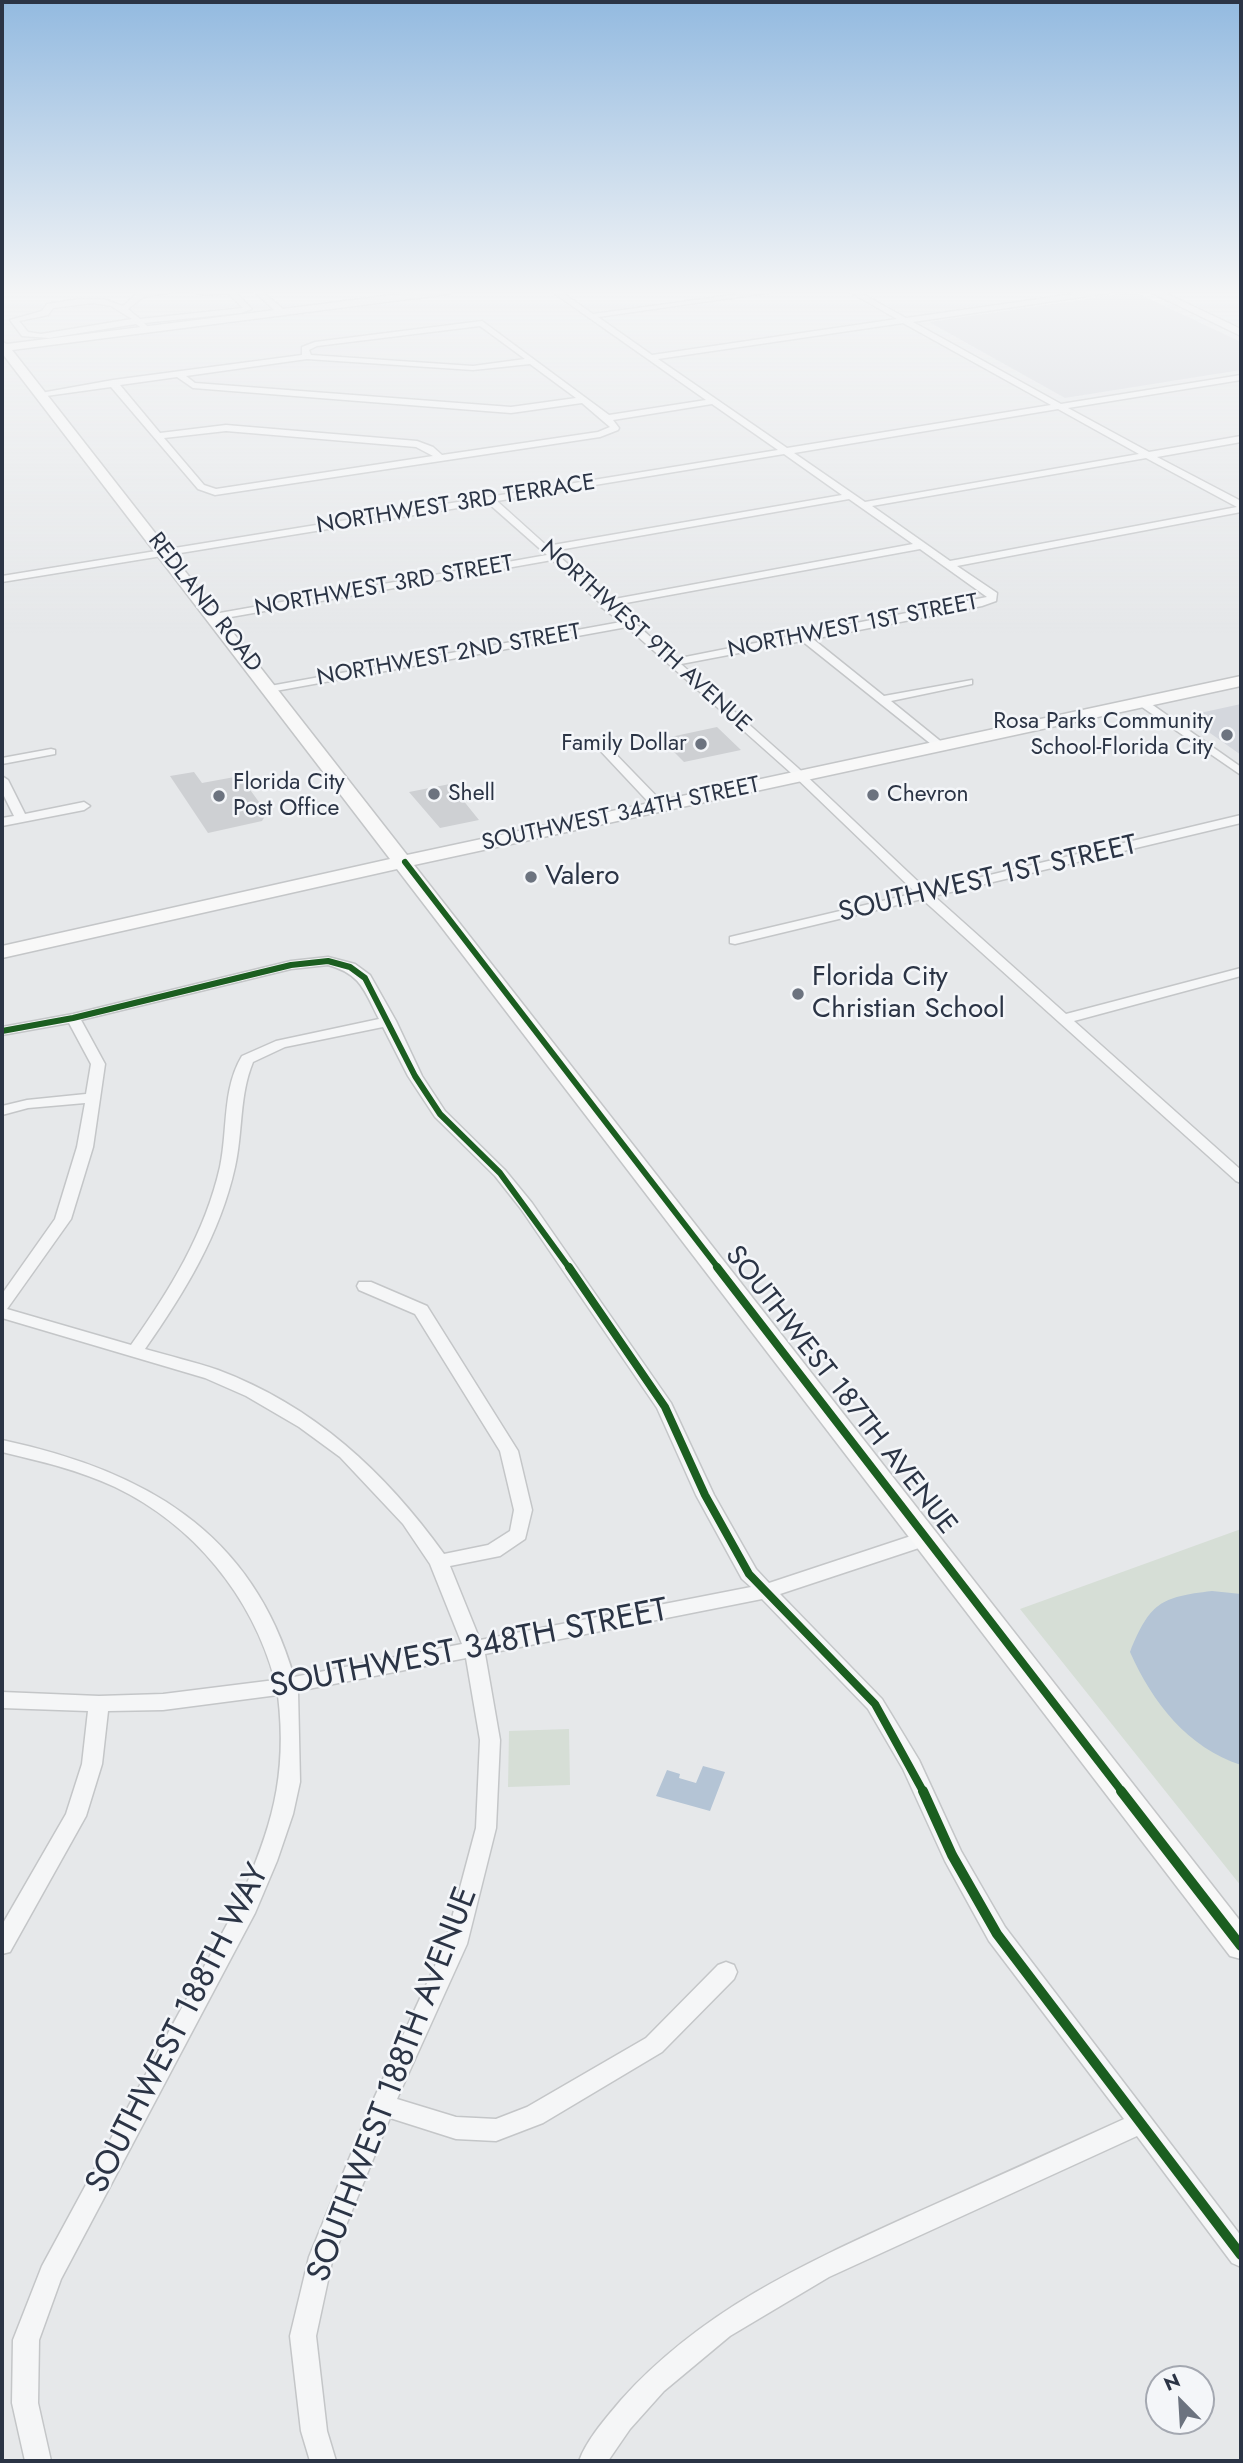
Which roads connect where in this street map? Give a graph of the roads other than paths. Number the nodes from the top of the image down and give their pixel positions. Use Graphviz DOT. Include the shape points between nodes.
graph roads {
  1 [pos="48,406"];
  2 [pos="133,406"];
  3 [pos="451,406"];
  4 [pos="533,406"];
  5 [pos="591,406"];
  6 [pos="684,406"];
  7 [pos="723,406"];
  8 [pos="1065,406"];
  9 [pos="1059,407"];
  10 [pos="607,418"];
  11 [pos="159,436"];
  12 [pos="1241,439"];
  13 [pos="786,451"];
  14 [pos="1149,455"];
  15 [pos="441,459"];
  16 [pos="851,496"];
  17 [pos="489,499"];
  18 [pos="864,505"];
  19 [pos="1241,507"];
  20 [pos="923,545"];
  21 [pos="545,549"];
  22 [pos="163,552"];
  23 [pos="554,557"];
  24 [pos="950,564"];
  25 [pos="2,579"];
  26 [pos="604,604"];
  27 [pos="214,617"];
  28 [pos="628,624"];
  29 [pos="804,637"];
  30 [pos="671,663"];
  31 [pos="1241,681"];
  32 [pos="968,682"];
  33 [pos="270,689"];
  34 [pos="881,700"];
  35 [pos="1143,703"];
  36 [pos="598,742"];
  37 [pos="940,746"];
  38 [pos="51,752"];
  39 [pos="2,761"];
  40 [pos="1241,772"];
  41 [pos="800,776"];
  42 [pos="2,780"];
  43 [pos="84,806"];
  44 [pos="659,806"];
  45 [pos="21,819"];
  46 [pos="1241,819"];
  47 [pos="2,822"];
  48 [pos="405,862"];
  49 [pos="925,895"];
  50 [pos="735,940"];
  51 [pos="2,952"];
  52 [pos="1241,972"];
  53 [pos="73,1018"];
  54 [pos="1064,1019"];
  55 [pos="389,1021"];
  56 [pos="2,1031"];
  57 [pos="90,1098"];
  58 [pos="2,1111"];
  59 [pos="1238,1172"];
  60 [pos="365,1286"];
  61 [pos="2,1305"];
  62 [pos="2,1313"];
  63 [pos="135,1352"];
  64 [pos="2,1446"];
  65 [pos="927,1538"];
  66 [pos="439,1562"];
  67 [pos="767,1591"];
  68 [pos="474,1649"];
  69 [pos="287,1686"];
  70 [pos="2,1700"];
  71 [pos="99,1704"];
  72 [pos="2,1945"];
  73 [pos="1241,1946"];
  74 [pos="726,1972"];
  75 [pos="383,2105"];
  76 [pos="1141,2123"];
  77 [pos="1241,2255"];
  78 [pos="38,2461"];
  79 [pos="323,2461"];
  80 [pos="592,2461"];
  1 -- 22 [label="street, REDLAND ROAD"];
  2 -- 11 [label="street"];
  3 -- 4 [label="street" via="499,410"];
  5 -- 10 [label="street"];
  6 -- 10 [label="street"];
  7 -- 13 [label="street"];
  8 -- 9 [label="street, NORTHWEST 3RD TERRACE"];
  9 -- 13 [label="street, NORTHWEST 3RD TERRACE"];
  9 -- 14 [label="street"];
  10 -- 15 [label="street" via="616,426 614,430"];
  11 -- 15 [label="street" via="226,428 417,444"];
  11 -- 15 [label="street" via="201,487 215,492"];
  12 -- 14 [label="street"];
  13 -- 16 [label="street"];
  13 -- 17 [label="street, NORTHWEST 3RD TERRACE"];
  14 -- 18 [label="street"];
  14 -- 19 [label="street"];
  16 -- 18 [label="street"];
  16 -- 21 [label="street, NORTHWEST 3RD STREET"];
  17 -- 21 [label="street, NORTHWEST 9TH AVENUE"];
  17 -- 22 [label="street, NORTHWEST 3RD TERRACE"];
  18 -- 20 [label="street"];
  19 -- 24 [label="street"];
  20 -- 24 [label="street"];
  20 -- 26 [label="street, NORTHWEST 2ND STREET"];
  21 -- 23 [label="street, NORTHWEST 9TH AVENUE"];
  22 -- 25 [label="street, NORTHWEST 3RD TERRACE"];
  22 -- 27 [label="street, REDLAND ROAD"];
  23 -- 26 [label="street, NORTHWEST 9TH AVENUE"];
  23 -- 27 [label="street, NORTHWEST 3RD STREET"];
  24 -- 29 [label="street, NORTHWEST 1ST STREET" via="993,597 982,603"];
  26 -- 28 [label="street, NORTHWEST 9TH AVENUE"];
  27 -- 33 [label="street, REDLAND ROAD"];
  28 -- 30 [label="street, NORTHWEST 9TH AVENUE"];
  28 -- 33 [label="street, NORTHWEST 2ND STREET"];
  29 -- 30 [label="street, NORTHWEST 1ST STREET"];
  29 -- 34 [label="street"];
  30 -- 41 [label="street, NORTHWEST 9TH AVENUE"];
  31 -- 35 [label="street, SOUTHWEST 344TH STREET"];
  32 -- 34 [label="street"];
  33 -- 48 [label="street, REDLAND ROAD"];
  34 -- 37 [label="street"];
  35 -- 37 [label="street, SOUTHWEST 344TH STREET"];
  35 -- 40 [label="street"];
  36 -- 44 [label="street"];
  37 -- 41 [label="street, SOUTHWEST 344TH STREET"];
  38 -- 39 [label="street"];
  41 -- 44 [label="street, SOUTHWEST 344TH STREET"];
  41 -- 49 [label="street, NORTHWEST 9TH AVENUE"];
  42 -- 45 [label="street"];
  43 -- 45 [label="street"];
  44 -- 48 [label="street, SOUTHWEST 344TH STREET"];
  45 -- 47 [label="street"];
  46 -- 49 [label="street, SOUTHWEST 1ST STREET"];
  48 -- 51 [label="street, SOUTHWEST 344TH STREET"];
  48 -- 65 [label="street, SOUTHWEST 187TH AVENUE"];
  49 -- 50 [label="street, SOUTHWEST 1ST STREET"];
  49 -- 54 [label="street, NORTHWEST 9TH AVENUE"];
  52 -- 54 [label="street"];
  53 -- 55 [label="street" via="291,965 328,961 350,967 365,978"];
  53 -- 56 [label="street"];
  53 -- 57 [label="street" via="98,1064"];
  54 -- 59 [label="street, NORTHWEST 9TH AVENUE"];
  55 -- 63 [label="street" via="281,1044 247,1059 236,1082 228,1164 208,1236"];
  55 -- 67 [label="street" via="415,1076 440,1114 527,1206 665,1407 736,1554"];
  57 -- 58 [label="street"];
  57 -- 61 [label="street" via="85,1147 63,1219"];
  60 -- 66 [label="street" via="421,1310 509,1451 523,1510 519,1534 493,1551"];
  62 -- 63 [label="street, SOUTHWEST 188TH AVENUE"];
  63 -- 66 [label="street, SOUTHWEST 188TH AVENUE" via="211,1374 305,1423 376,1481"];
  64 -- 69 [label="street, SOUTHWEST 188TH WAY" via="67,1462 137,1491 214,1549 239,1580 265,1626"];
  65 -- 67 [label="street, SOUTHWEST 348TH STREET"];
  65 -- 73 [label="street, SOUTHWEST 187TH AVENUE"];
  66 -- 68 [label="street, SOUTHWEST 188TH AVENUE"];
  67 -- 68 [label="street, SOUTHWEST 348TH STREET"];
  67 -- 76 [label="street" via="875,1704 912,1766 952,1855 997,1934"];
  68 -- 69 [label="street, SOUTHWEST 348TH STREET"];
  68 -- 75 [label="street, SOUTHWEST 188TH AVENUE" via="490,1740 486,1828 456,1944"];
  69 -- 71 [label="street, SOUTHWEST 348TH STREET" via="163,1702"];
  69 -- 78 [label="street, SOUTHWEST 188TH WAY" via="290,1781 269,1859 51,2274 26,2340 25,2403"];
  70 -- 71 [label="street, SOUTHWEST 348TH STREET"];
  71 -- 72 [label="street" via="92,1764 76,1816"];
  74 -- 75 [label="street" via="654,2045 535,2115 496,2130 456,2128"];
  75 -- 79 [label="street, SOUTHWEST 188TH AVENUE" via="321,2257 303,2336 314,2431"];
  76 -- 77 [label="street"];
  76 -- 80 [label="street" via="820,2269 721,2327 655,2382"];
}
